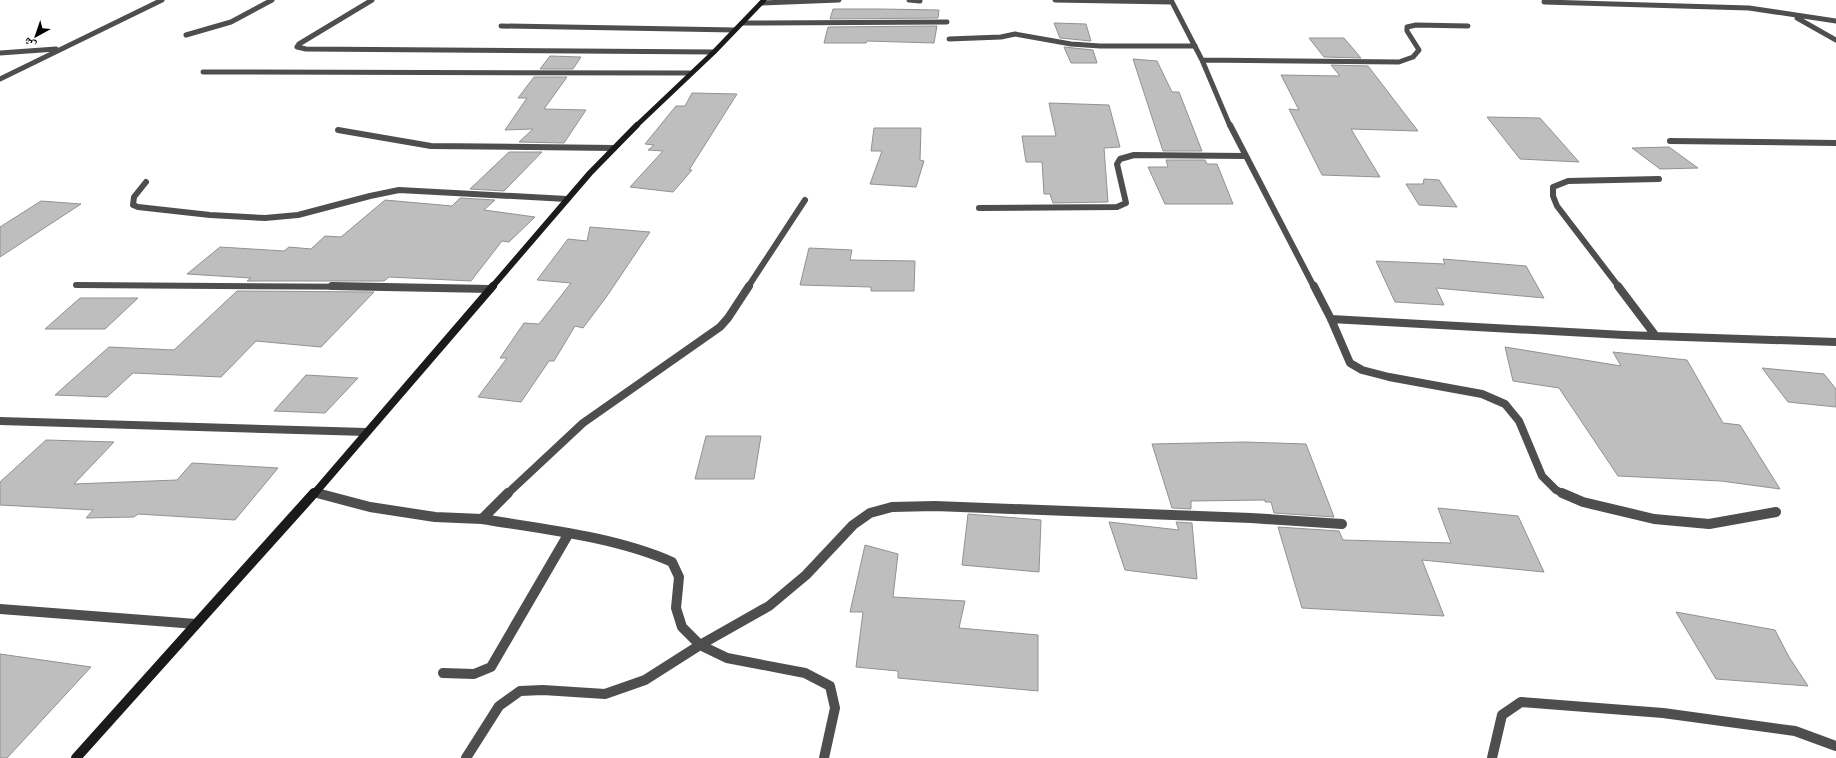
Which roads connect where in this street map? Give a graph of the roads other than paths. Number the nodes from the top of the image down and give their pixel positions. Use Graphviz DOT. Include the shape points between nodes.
graph roads {
  1 [pos="162,0"];
  2 [pos="272,0"];
  3 [pos="372,0"];
  4 [pos="839,0"];
  5 [pos="909,0"];
  6 [pos="1055,0"];
  7 [pos="920,1"];
  8 [pos="1172,1"];
  9 [pos="762,2"];
  10 [pos="1544,2"];
  11 [pos="1791,14"];
  12 [pos="1836,21"];
  13 [pos="946,22"];
  14 [pos="742,23"];
  15 [pos="501,26"];
  16 [pos="1468,26"];
  17 [pos="735,30"];
  18 [pos="186,35"];
  19 [pos="949,39"];
  20 [pos="1836,40"];
  21 [pos="1195,46"];
  22 [pos="61,49"];
  23 [pos="714,52"];
  24 [pos="0,53"];
  25 [pos="1202,60"];
  26 [pos="203,72"];
  27 [pos="690,73"];
  28 [pos="0,79"];
  29 [pos="338,130"];
  30 [pos="1670,141"];
  31 [pos="1836,143"];
  32 [pos="614,148"];
  33 [pos="1245,156"];
  34 [pos="1659,180"];
  35 [pos="146,182"];
  36 [pos="567,199"];
  37 [pos="805,200"];
  38 [pos="979,208"];
  39 [pos="76,285"];
  40 [pos="490,289"];
  41 [pos="1331,319"];
  42 [pos="1655,335"];
  43 [pos="1836,342"];
  44 [pos="0,420"];
  45 [pos="366,432"];
  46 [pos="315,492"];
  47 [pos="1776,512"];
  48 [pos="482,519"];
  49 [pos="1342,524"];
  50 [pos="569,533"];
  51 [pos="0,609"];
  52 [pos="196,624"];
  53 [pos="700,645"];
  54 [pos="443,673"];
  55 [pos="1836,746"];
  56 [pos="76,758"];
  57 [pos="466,758"];
  58 [pos="824,758"];
  59 [pos="1492,758"];
  1 -- 22 [label="street"];
  2 -- 18 [label="street" via="238,20"];
  3 -- 23 [label="street" via="297,47"];
  4 -- 9 [label="street"];
  5 -- 7 [label="street"];
  6 -- 8 [label="street"];
  8 -- 21 [label="street"];
  9 -- 14 [label="street"];
  10 -- 11 [label="street" via="1749,8"];
  11 -- 12 [label="street"];
  11 -- 20 [label="street"];
  13 -- 14 [label="street"];
  14 -- 17 [label="street"];
  15 -- 17 [label="street"];
  16 -- 25 [label="street" via="1407,27 1419,50 1410,60 1399,62"];
  17 -- 23 [label="street"];
  19 -- 21 [label="street" via="1015,34 1070,44"];
  21 -- 25 [label="street"];
  22 -- 24 [label="street"];
  22 -- 28 [label="street"];
  23 -- 27 [label="street"];
  25 -- 33 [label="street"];
  26 -- 27 [label="street"];
  27 -- 32 [label="street"];
  29 -- 32 [label="street" via="430,146"];
  30 -- 31 [label="street"];
  32 -- 36 [label="street"];
  33 -- 38 [label="street" via="1134,156 1120,159 1117,164 1126,203 1123,205"];
  33 -- 41 [label="street"];
  34 -- 42 [label="street" via="1568,181 1553,186 1553,196 1558,206"];
  35 -- 36 [label="street" via="134,197 133,205 232,217 283,217 316,211 380,192 399,190"];
  36 -- 40 [label="street"];
  37 -- 48 [label="street" via="720,327 584,423 513,487"];
  39 -- 40 [label="street"];
  40 -- 45 [label="street"];
  41 -- 42 [label="street"];
  41 -- 47 [label="street" via="1350,363 1362,370 1482,394 1505,404 1519,421 1542,476 1556,490 1584,502 1654,519 1708,524"];
  42 -- 43 [label="street"];
  44 -- 45 [label="street"];
  45 -- 46 [label="street"];
  46 -- 48 [label="street" via="370,507 435,517"];
  46 -- 52 [label="street"];
  48 -- 50 [label="street"];
  49 -- 53 [label="street" via="935,506 892,507 870,513 853,525 806,575 769,606"];
  50 -- 53 [label="street" via="650,552 672,562 679,577 676,608 682,627"];
  50 -- 54 [label="street" via="491,667 476,675"];
  51 -- 52 [label="street"];
  52 -- 56 [label="street"];
  53 -- 57 [label="street" via="645,680 605,694 520,691 499,706"];
  53 -- 58 [label="street" via="727,658 805,673 830,686 835,708"];
  55 -- 59 [label="street" via="1795,731 1664,713 1521,702 1502,716"];
}
